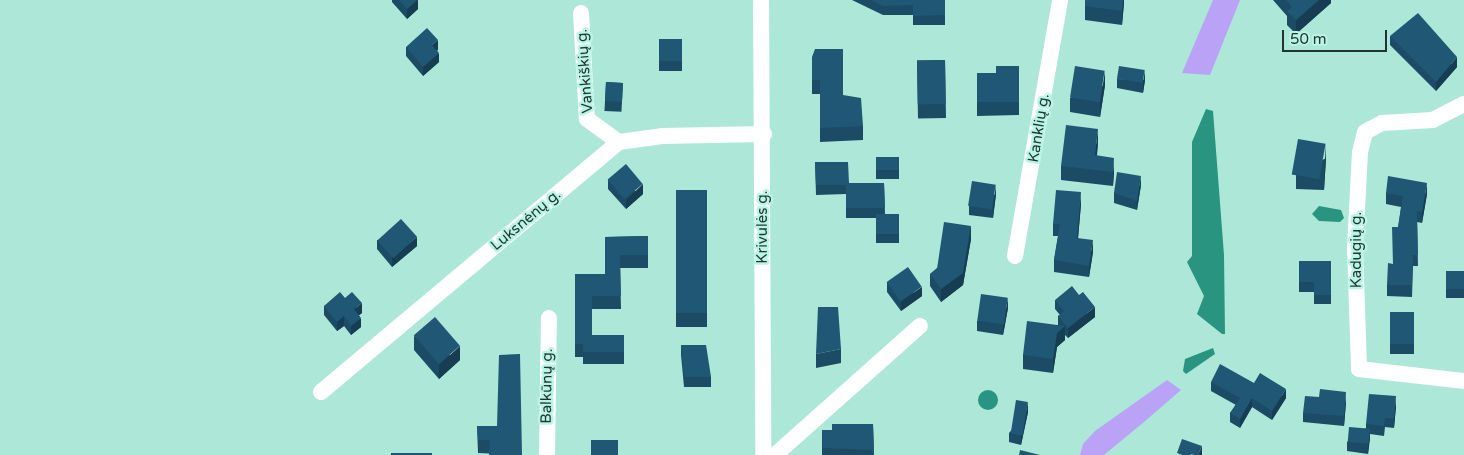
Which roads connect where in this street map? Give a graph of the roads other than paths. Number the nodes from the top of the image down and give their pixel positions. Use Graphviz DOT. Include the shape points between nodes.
graph roads {
  1 [pos="761,0"];
  2 [pos="1060,0"];
  3 [pos="581,13"];
  4 [pos="1464,104"];
  5 [pos="764,134"];
  6 [pos="619,142"];
  7 [pos="1015,256"];
  8 [pos="549,318"];
  9 [pos="920,326"];
  10 [pos="1464,381"];
  11 [pos="321,392"];
  12 [pos="547,455"];
  13 [pos="763,455"];
  14 [pos="775,455"];
  1 -- 5 [label="street, Krivulės g."];
  2 -- 7 [label="street, Kanklių g."];
  3 -- 6 [label="street, Vankiškių g." via="587,119"];
  4 -- 10 [label="street, Kadugių g." via="1433,120 1382,123 1365,132 1360,152 1355,247 1359,369"];
  5 -- 6 [label="street" via="662,136"];
  5 -- 13 [label="street, Krivulės g."];
  6 -- 11 [label="street, Luksnėnų g."];
  8 -- 12 [label="street, Balkūnų g."];
  9 -- 14 [label="street"];
}
